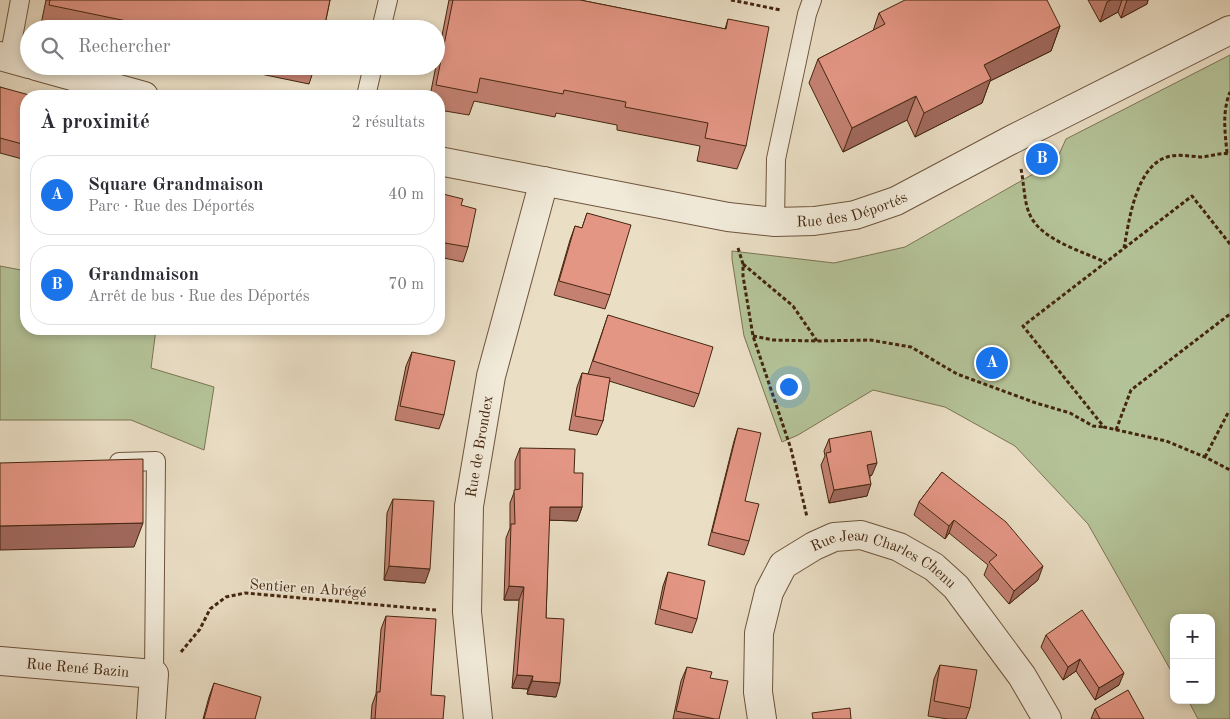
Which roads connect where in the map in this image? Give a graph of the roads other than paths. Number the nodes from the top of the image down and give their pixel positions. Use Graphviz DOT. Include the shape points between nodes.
graph roads {
  1 [pos="20,0"];
  2 [pos="388,0"];
  3 [pos="809,7"];
  4 [pos="383,20"];
  5 [pos="1230,30"];
  6 [pos="13,60"];
  7 [pos="68,75"];
  8 [pos="371,75"];
  9 [pos="122,90"];
  10 [pos="367,90"];
  11 [pos="445,162"];
  12 [pos="544,182"];
  13 [pos="775,222"];
  14 [pos="107,463"];
  15 [pos="0,661"];
  16 [pos="154,674"];
  17 [pos="151,719"];
  18 [pos="478,719"];
  19 [pos="762,719"];
  20 [pos="1047,719"];
  1 -- 6 [label="lane"];
  2 -- 4 [label="lane"];
  3 -- 13 [label="lane" via="776,159"];
  5 -- 13 [label="street, Rue des Déportés" via="896,201 856,214 814,221"];
  7 -- 9 [label="street"];
  8 -- 10 [label="lane"];
  11 -- 12 [label="street, Rue des Déportés"];
  12 -- 13 [label="street, Rue des Déportés" via="728,217"];
  12 -- 18 [label="street, Rue de Brondex" via="491,376 469,506 467,612"];
  14 -- 16 [label="lane" via="156,461"];
  15 -- 16 [label="street, Rue René Bazin"];
  16 -- 17 [label="street"];
  19 -- 20 [label="street, Rue Jean Charles Chenu" via="758,692 759,633 769,592 783,565 834,536 861,535 899,547 934,566 956,587 1022,676"];
}
